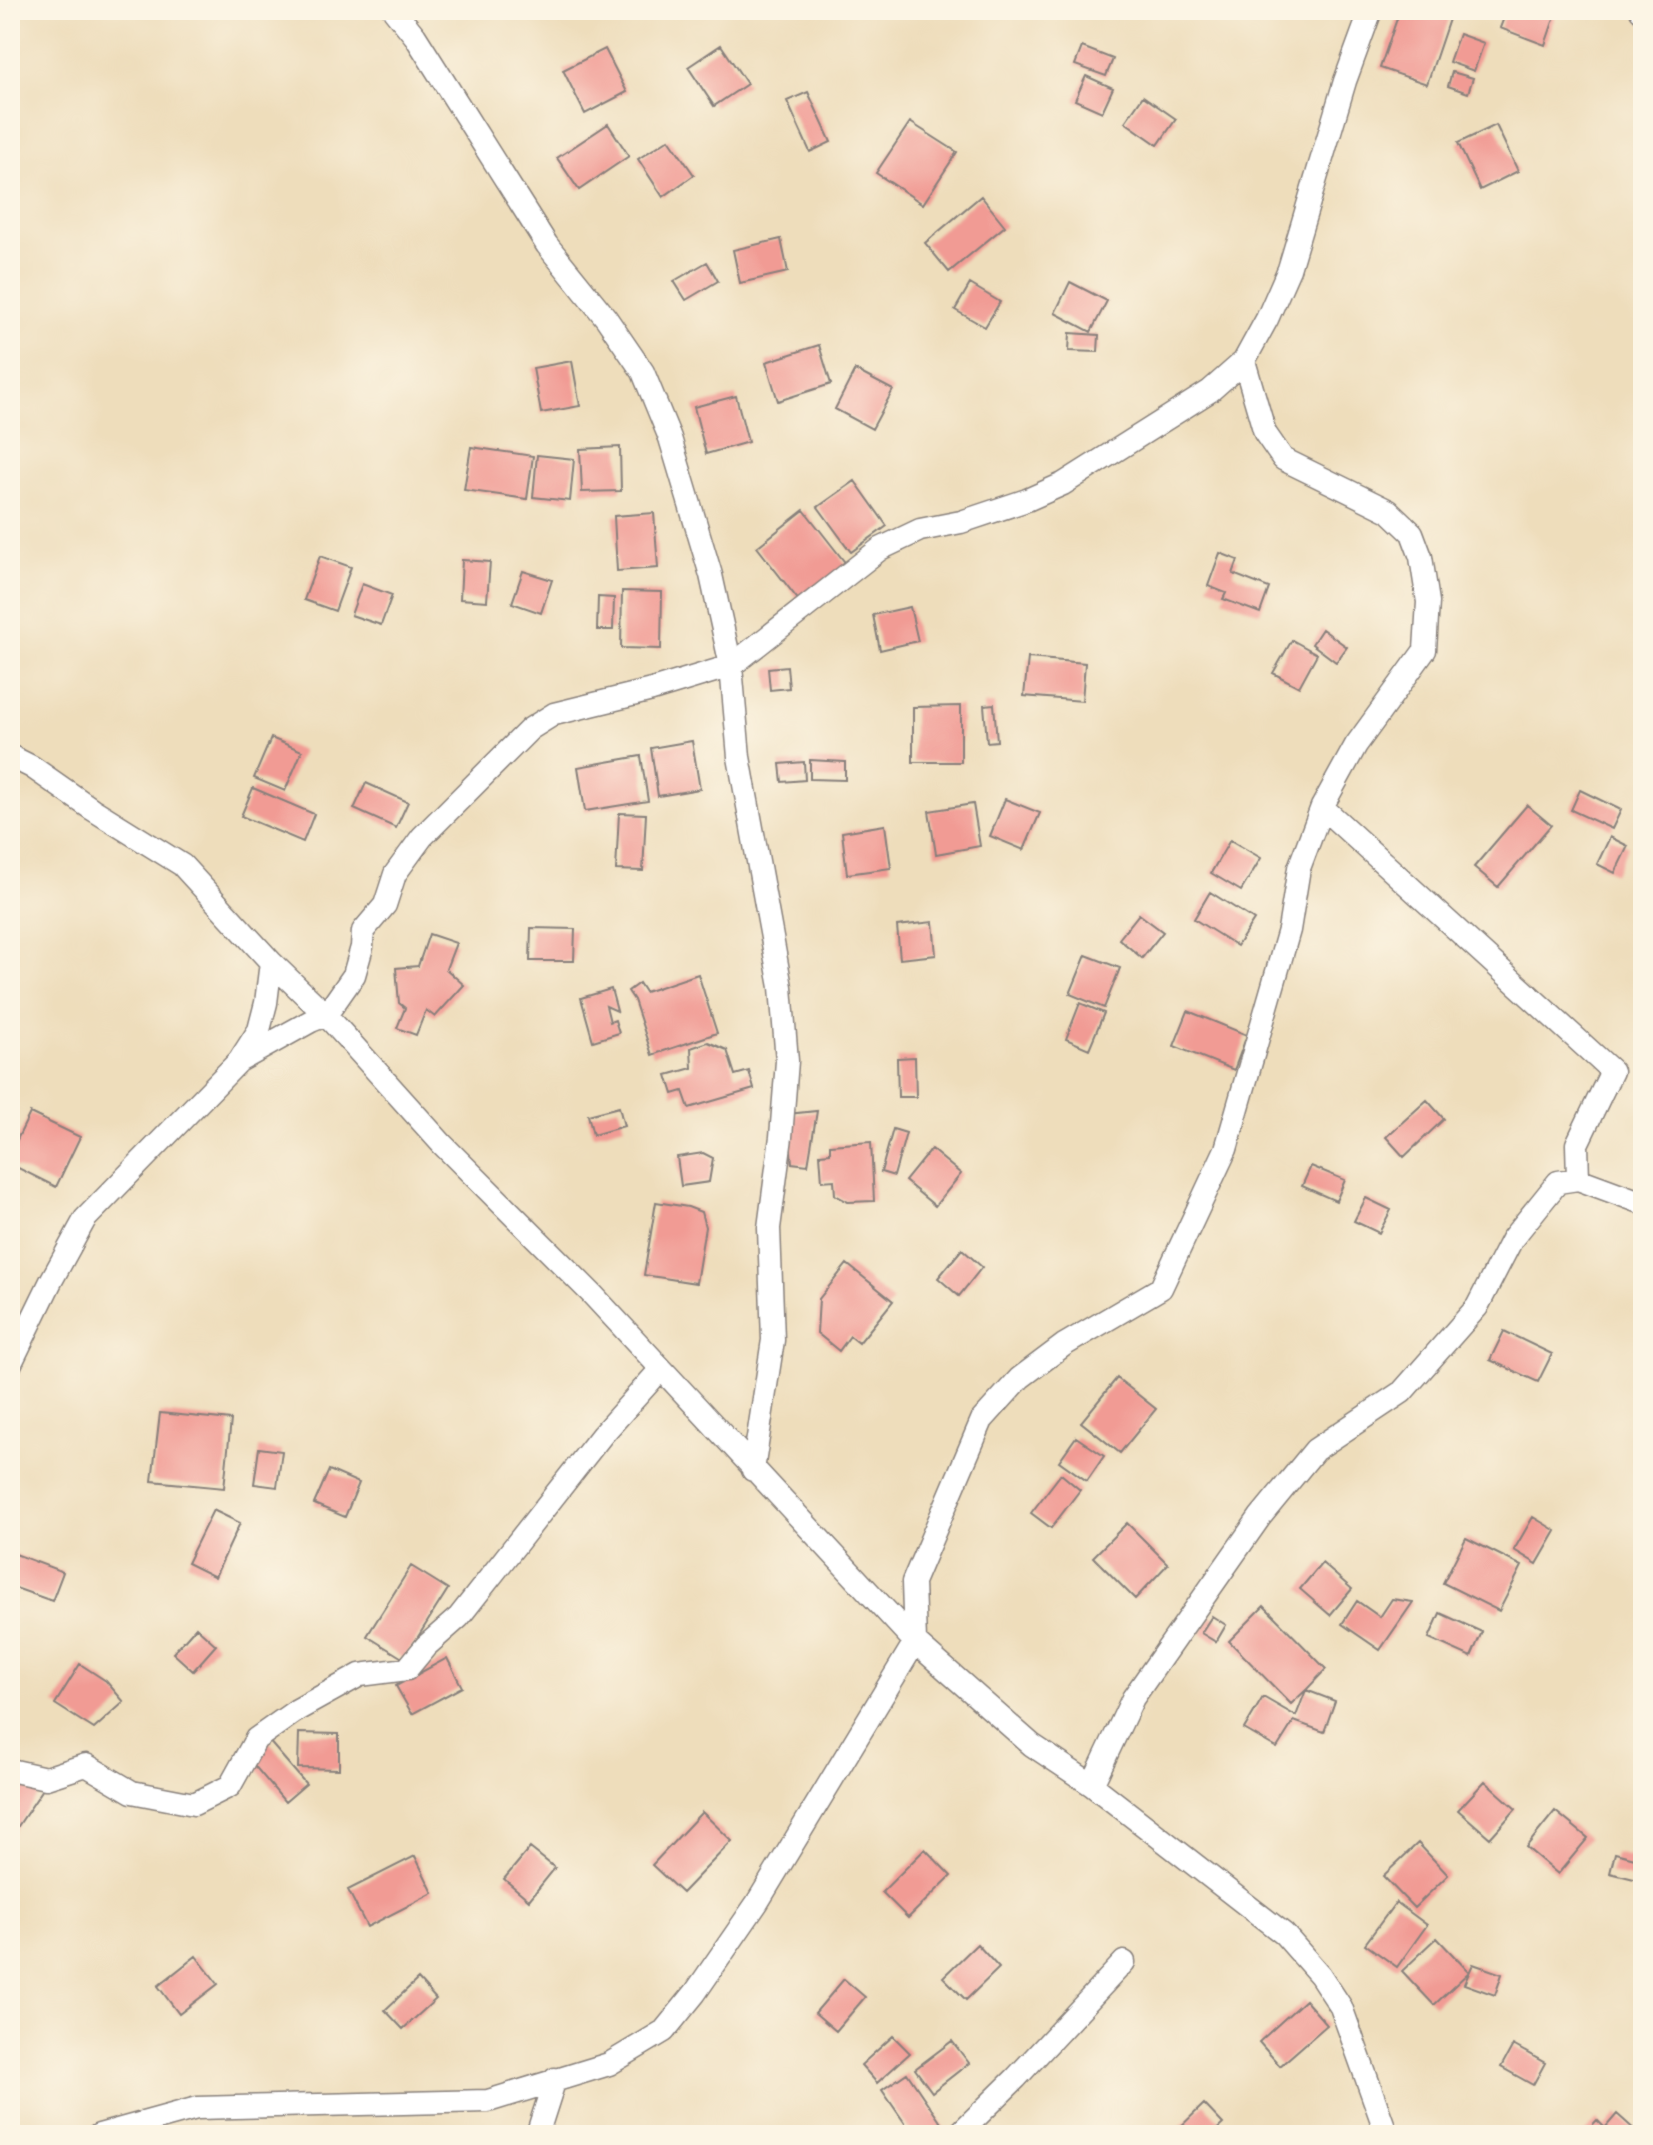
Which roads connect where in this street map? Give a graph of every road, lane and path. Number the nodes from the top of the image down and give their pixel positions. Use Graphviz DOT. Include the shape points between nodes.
graph roads {
  1 [pos="394,10"];
  2 [pos="1371,10"];
  3 [pos="1244,361"];
  4 [pos="731,666"];
  5 [pos="10,756"];
  6 [pos="1322,807"];
  7 [pos="271,962"];
  8 [pos="326,1015"];
  9 [pos="239,1061"];
  10 [pos="1578,1179"];
  11 [pos="1643,1203"];
  12 [pos="10,1365"];
  13 [pos="661,1369"];
  14 [pos="753,1470"];
  15 [pos="915,1642"];
  16 [pos="10,1770"];
  17 [pos="1092,1785"];
  18 [pos="1124,1962"];
  19 [pos="555,2079"];
  20 [pos="99,2135"];
  21 [pos="537,2135"];
  22 [pos="958,2135"];
  23 [pos="1387,2135"];
  1 -- 4 [label="street" via="547,245 643,372 670,438 711,575"];
  2 -- 3 [label="street" via="1289,269"];
  3 -- 4 [label="street" via="1210,391 1063,484 961,522 920,530 880,549"];
  3 -- 6 [label="street" via="1265,433 1283,459 1389,511 1412,533 1421,557 1428,602 1425,650 1356,745"];
  4 -- 8 [label="street" via="554,714 530,729 422,837 395,874 385,905 363,931 354,975"];
  4 -- 14 [label="street" via="739,757 781,987 787,1061 769,1228 773,1340"];
  5 -- 7 [label="street" via="182,865"];
  6 -- 10 [label="street" via="1612,1071 1577,1144"];
  6 -- 15 [label="street" via="1299,868 1289,930 1226,1149 1167,1276 1161,1288 1064,1345 1020,1378 982,1420 913,1582"];
  7 -- 8 [label="street"];
  7 -- 9 [label="street" via="259,1030"];
  8 -- 9 [label="street"];
  8 -- 13 [label="street" via="442,1144"];
  9 -- 12 [label="street" via="85,1219"];
  10 -- 11 [label="street"];
  10 -- 17 [label="street" via="1558,1182 1512,1239 1477,1307 1402,1392 1315,1450 1260,1517 1133,1698"];
  13 -- 14 [label="street"];
  13 -- 16 [label="street" via="602,1435 459,1617 407,1669 360,1675 297,1710 256,1739 230,1786 194,1804 132,1792 86,1765 46,1778"];
  14 -- 15 [label="street"];
  15 -- 17 [label="street" via="1032,1745"];
  15 -- 19 [label="street" via="757,1903 664,2031 609,2064"];
  17 -- 23 [label="street" via="1284,1934 1320,1975 1341,2007"];
  18 -- 22 [label="street"];
  19 -- 20 [label="street" via="488,2101 197,2108"];
  19 -- 21 [label="street"];
}
